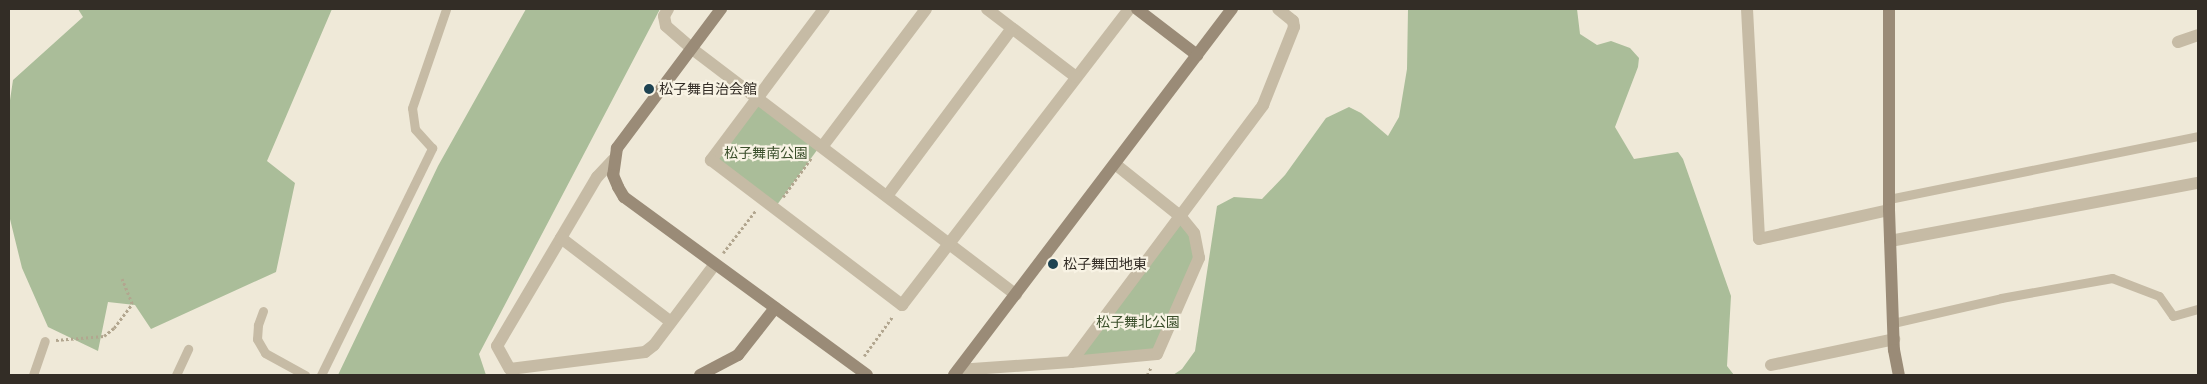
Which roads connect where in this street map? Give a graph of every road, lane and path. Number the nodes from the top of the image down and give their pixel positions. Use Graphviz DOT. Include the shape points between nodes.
graph roads {
  1 [pos="446,9"];
  2 [pos="668,9"];
  3 [pos="721,9"];
  4 [pos="824,9"];
  5 [pos="926,9"];
  6 [pos="987,9"];
  7 [pos="1129,9"];
  8 [pos="1137,9"];
  9 [pos="1232,9"];
  10 [pos="1278,9"];
  11 [pos="1747,9"];
  12 [pos="1889,9"];
  13 [pos="1012,28"];
  14 [pos="2198,35"];
  15 [pos="2178,42"];
  16 [pos="692,48"];
  17 [pos="1197,55"];
  18 [pos="1076,77"];
  19 [pos="756,97"];
  20 [pos="2198,136"];
  21 [pos="821,146"];
  22 [pos="613,160"];
  23 [pos="1115,164"];
  24 [pos="2198,183"];
  25 [pos="887,196"];
  26 [pos="763,201"];
  27 [pos="1889,204"];
  28 [pos="774,209"];
  29 [pos="1180,216"];
  30 [pos="560,238"];
  31 [pos="1890,242"];
  32 [pos="949,243"];
  33 [pos="715,264"];
  34 [pos="122,278"];
  35 [pos="1016,294"];
  36 [pos="902,305"];
  37 [pos="775,308"];
  38 [pos="2198,309"];
  39 [pos="263,311"];
  40 [pos="670,322"];
  41 [pos="1893,323"];
  42 [pos="1894,339"];
  43 [pos="46,341"];
  44 [pos="188,350"];
  45 [pos="1070,362"];
  46 [pos="1771,365"];
  47 [pos="858,372"];
  48 [pos="956,373"];
  49 [pos="32,375"];
  50 [pos="176,375"];
  51 [pos="305,375"];
  52 [pos="322,375"];
  53 [pos="700,375"];
  54 [pos="1898,375"];
  1 -- 52 [label="lane" via="412,108 414,129 432,148"];
  2 -- 16 [label="street" via="664,16 666,26"];
  3 -- 16 [label="street"];
  4 -- 19 [label="street"];
  5 -- 21 [label="street"];
  6 -- 13 [label="street"];
  7 -- 18 [label="street"];
  8 -- 17 [label="street"];
  9 -- 17 [label="street"];
  10 -- 29 [label="street" via="1293,21 1294,27 1263,105"];
  11 -- 27 [label="street" via="1759,239"];
  12 -- 27 [label="street"];
  13 -- 18 [label="street"];
  13 -- 25 [label="street"];
  14 -- 15 [label="street"];
  16 -- 19 [label="street"];
  16 -- 22 [label="street" via="617,148"];
  17 -- 23 [label="street"];
  18 -- 32 [label="street"];
  19 -- 21 [label="street"];
  19 -- 26 [label="street" via="711,160"];
  20 -- 27 [label="lane"];
  21 -- 25 [label="street"];
  21 -- 28 [label="path"];
  22 -- 30 [label="street" via="597,177"];
  22 -- 33 [label="street" via="613,175 624,197"];
  23 -- 29 [label="street"];
  23 -- 35 [label="street"];
  24 -- 31 [label="street"];
  25 -- 32 [label="street"];
  26 -- 28 [label="street"];
  26 -- 33 [label="path"];
  27 -- 31 [label="street"];
  28 -- 36 [label="street"];
  29 -- 45 [label="street"];
  29 -- 45 [label="street" via="1194,234 1199,258 1157,354"];
  30 -- 40 [label="street"];
  30 -- 40 [label="street" via="497,346 510,369 645,352"];
  31 -- 41 [label="street"];
  32 -- 35 [label="street"];
  32 -- 36 [label="street"];
  33 -- 37 [label="street"];
  33 -- 40 [label="street"];
  34 -- 43 [label="path" via="132,304 104,336"];
  35 -- 48 [label="street"];
  36 -- 47 [label="path"];
  37 -- 47 [label="street"];
  37 -- 53 [label="street" via="738,355"];
  38 -- 41 [label="lane" via="2174,316 2159,296 2112,278 2001,298"];
  39 -- 51 [label="lane" via="257,340 265,353"];
  41 -- 42 [label="street"];
  42 -- 46 [label="street"];
  42 -- 54 [label="street"];
  43 -- 49 [label="lane"];
  44 -- 50 [label="lane"];
  45 -- 48 [label="street"];
}
